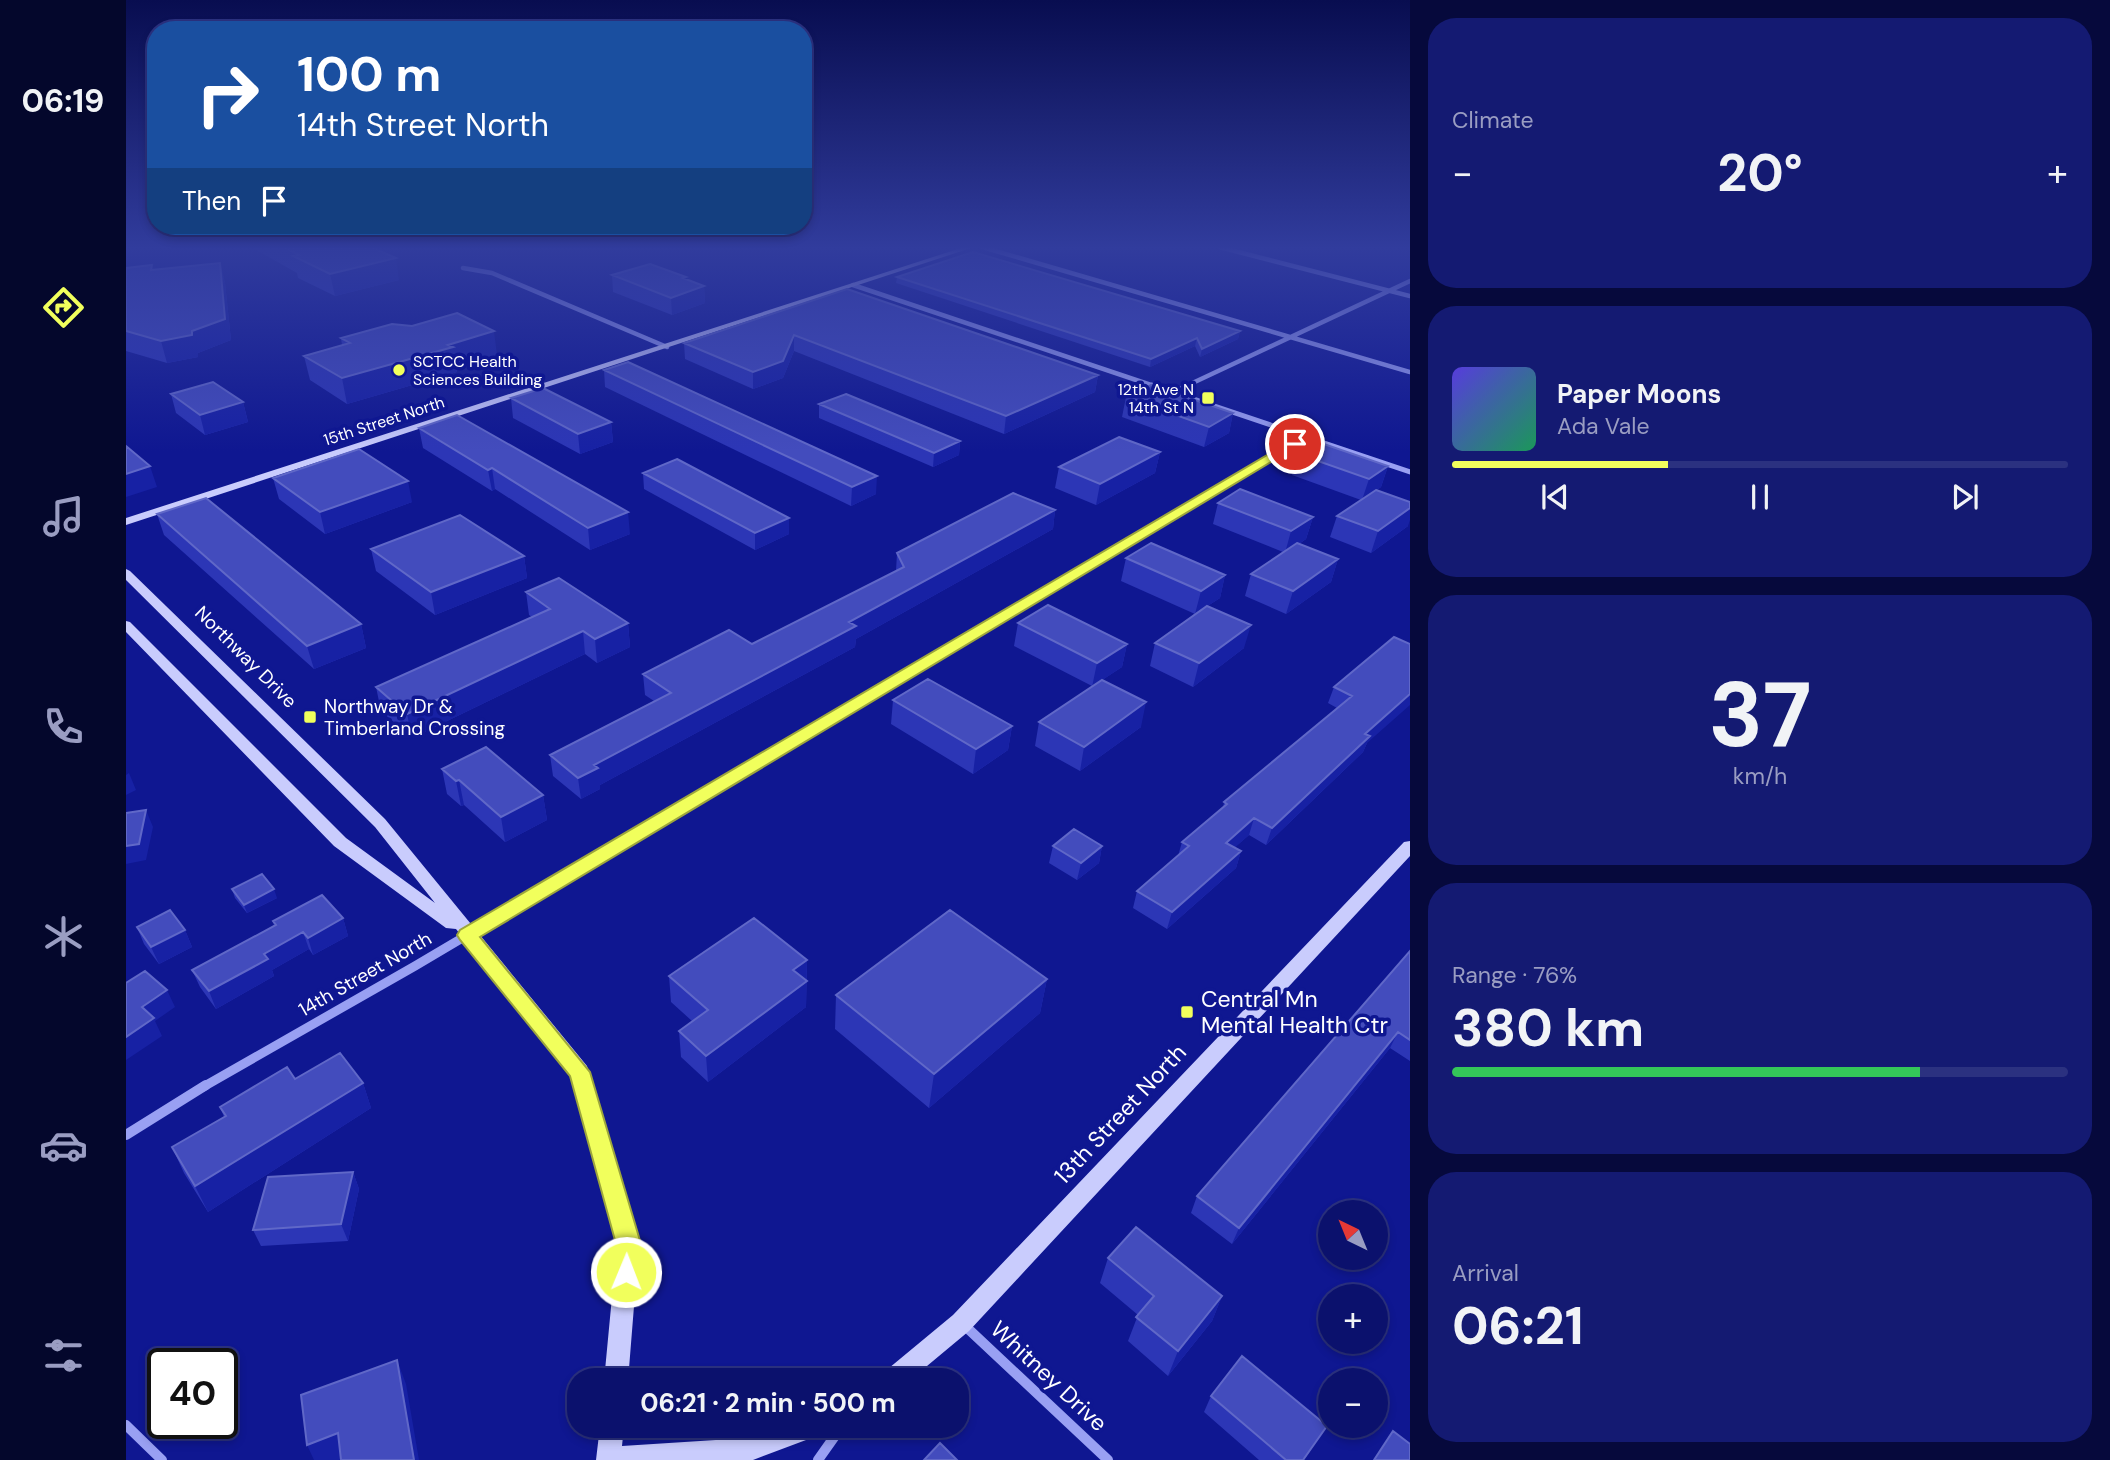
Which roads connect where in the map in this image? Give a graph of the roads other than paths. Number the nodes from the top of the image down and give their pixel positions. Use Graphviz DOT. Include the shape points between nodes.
graph roads {
  1 [pos="592,315"];
  2 [pos="763,315"];
  3 [pos="943,315"];
  4 [pos="1215,315"];
  5 [pos="1338,315"];
  6 [pos="1290,337"];
  7 [pos="667,347"];
  8 [pos="1410,372"];
  9 [pos="1174,392"];
  10 [pos="1308,436"];
  11 [pos="1410,471"];
  12 [pos="126,522"];
  13 [pos="126,573"];
  14 [pos="126,625"];
  15 [pos="1410,846"];
  16 [pos="467,935"];
  17 [pos="126,1135"];
  18 [pos="961,1323"];
  19 [pos="617,1368"];
  20 [pos="907,1368"];
  21 [pos="126,1425"];
  22 [pos="611,1438"];
  23 [pos="780,1438"];
  24 [pos="834,1438"];
  25 [pos="608,1459"];
  26 [pos="162,1460"];
  27 [pos="818,1460"];
  28 [pos="1108,1460"];
  1 -- 7 [label="street"];
  2 -- 7 [label="street, 15th Street North"];
  3 -- 9 [label="street"];
  4 -- 6 [label="street"];
  5 -- 6 [label="street"];
  6 -- 8 [label="street"];
  6 -- 9 [label="street"];
  7 -- 12 [label="street, 15th Street North"];
  9 -- 10 [label="street"];
  10 -- 11 [label="street"];
  10 -- 16 [label="street, 14th Street North"];
  13 -- 16 [label="street, Northway Drive" via="380,823"];
  14 -- 16 [label="street, Northway Drive" via="341,842"];
  15 -- 18 [label="street, 13th Street North"];
  16 -- 17 [label="street, 14th Street North"];
  16 -- 19 [label="street, Northway Drive" via="580,1072 628,1244"];
  18 -- 20 [label="street, 13th Street North"];
  18 -- 28 [label="street, Whitney Drive"];
  21 -- 26 [label="street"];
  22 -- 25 [label="street"];
  23 -- 25 [label="street" via="747,1450"];
  24 -- 27 [label="street"];
}
